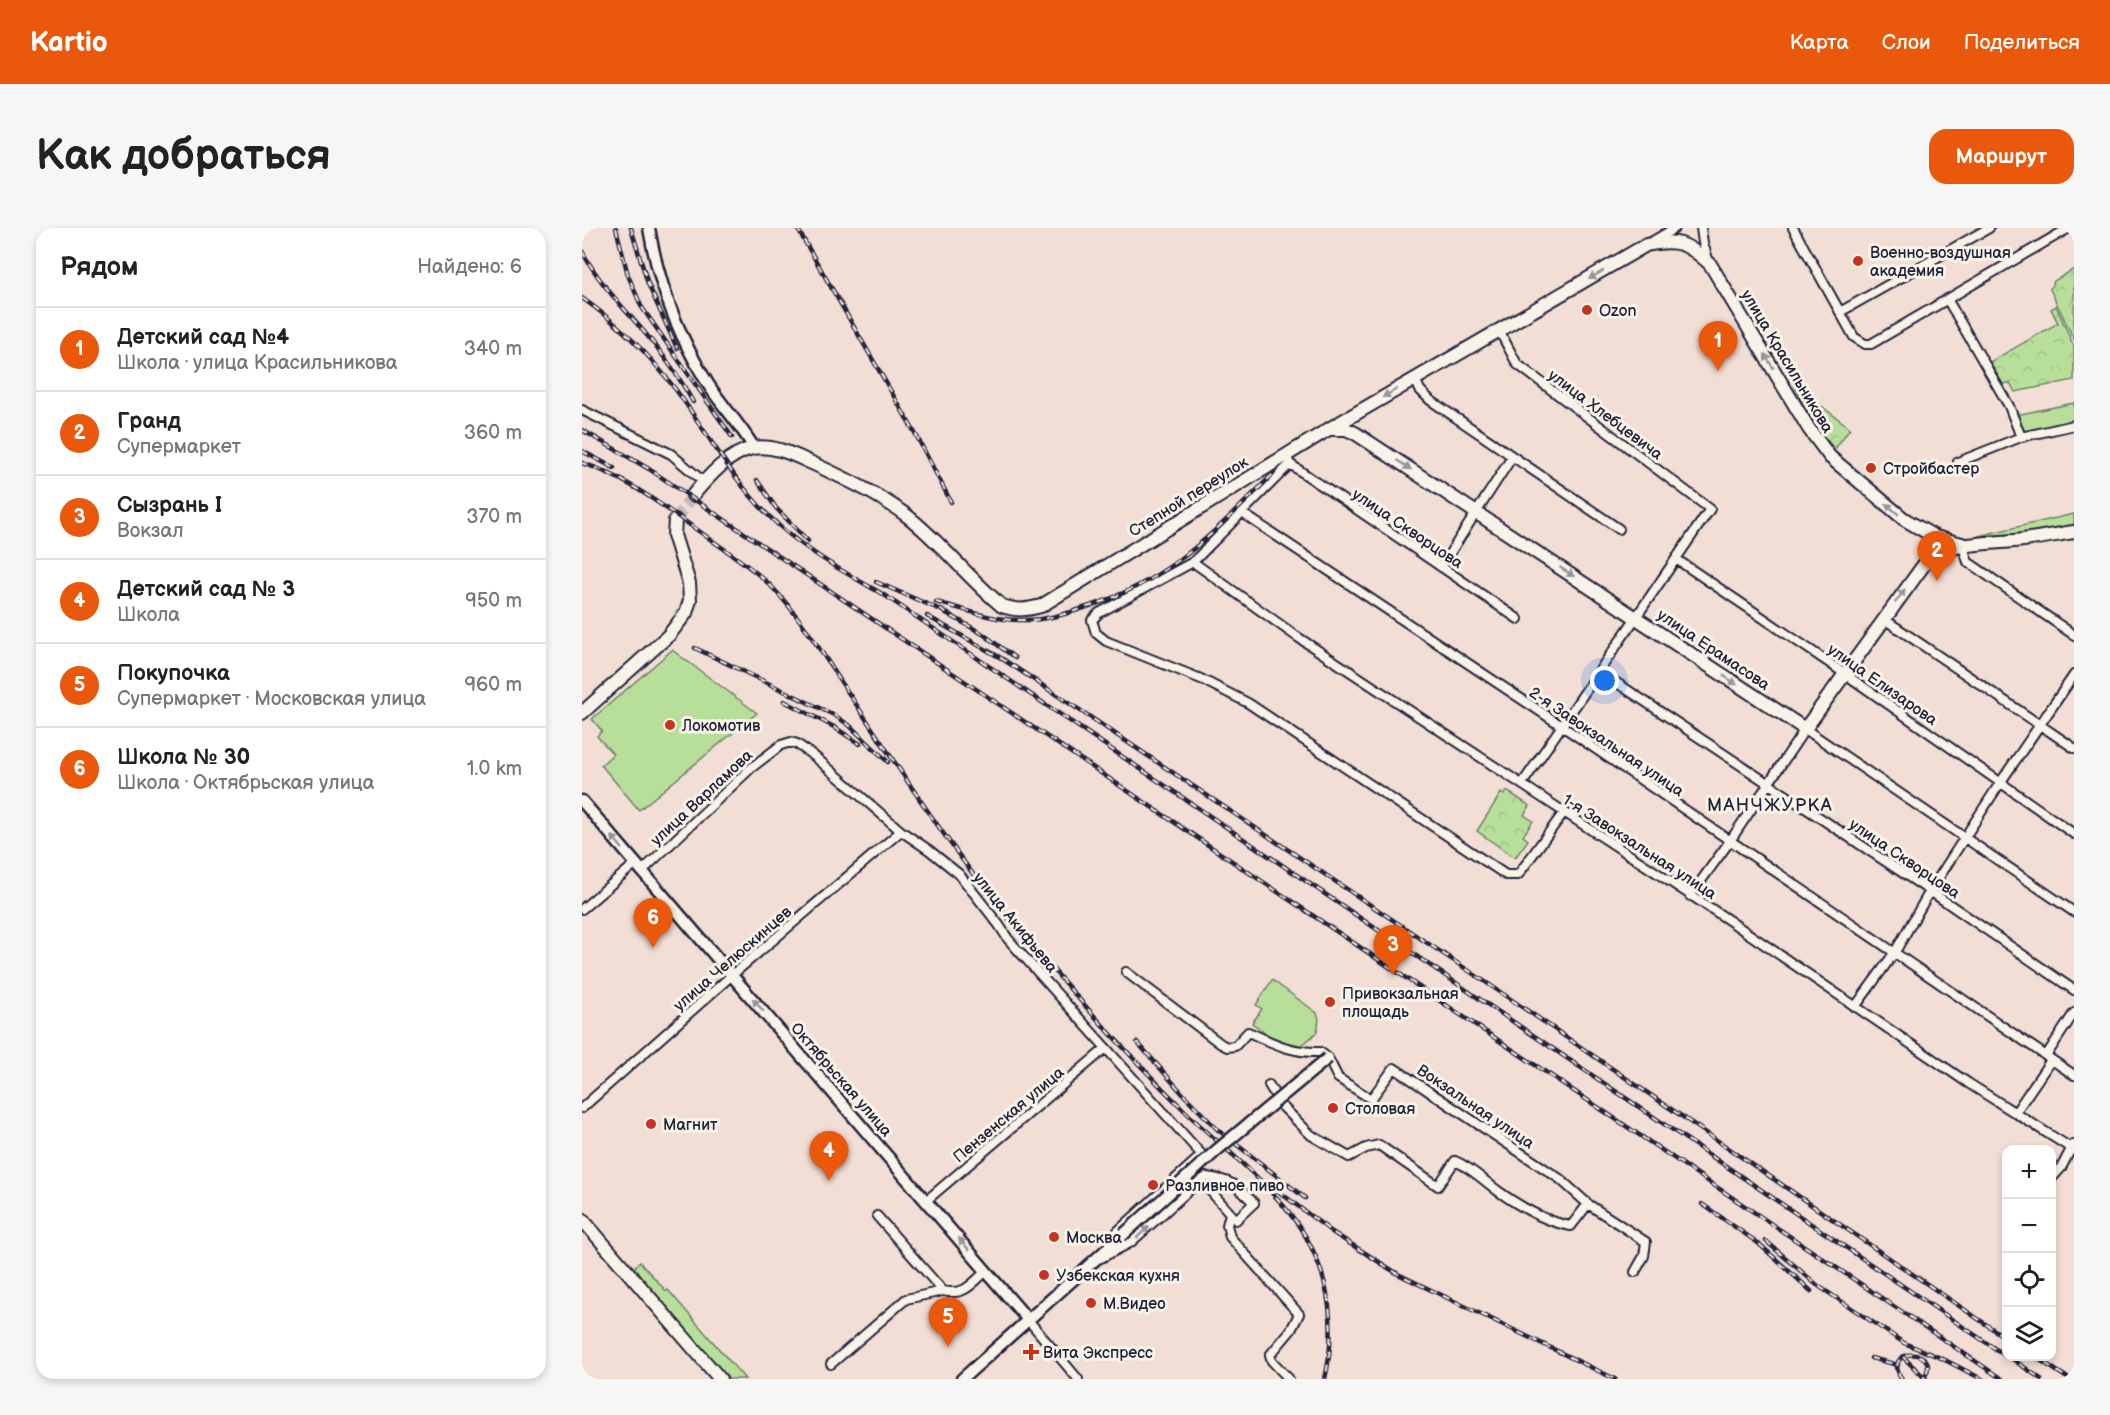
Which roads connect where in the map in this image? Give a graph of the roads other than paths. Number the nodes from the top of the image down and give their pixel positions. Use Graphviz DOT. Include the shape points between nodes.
graph roads {
  1 [pos="649,228"];
  2 [pos="1675,228"];
  3 [pos="1701,228"];
  4 [pos="1793,228"];
  5 [pos="1989,228"];
  6 [pos="2069,228"];
  7 [pos="1646,245"];
  8 [pos="1710,264"];
  9 [pos="1947,299"];
  10 [pos="1840,312"];
  11 [pos="1499,330"];
  12 [pos="1415,379"];
  13 [pos="582,410"];
  14 [pos="1358,412"];
  15 [pos="2074,425"];
  16 [pos="1329,429"];
  17 [pos="1355,434"];
  18 [pos="2021,437"];
  19 [pos="754,448"];
  20 [pos="1512,457"];
  21 [pos="1288,460"];
  22 [pos="1958,462"];
  23 [pos="704,482"];
  24 [pos="693,495"];
  25 [pos="1242,513"];
  26 [pos="1476,513"];
  27 [pos="675,520"];
  28 [pos="1619,529"];
  29 [pos="1921,531"];
  30 [pos="2074,532"];
  31 [pos="1962,544"];
  32 [pos="1676,559"];
  33 [pos="1928,559"];
  34 [pos="1192,562"];
  35 [pos="1441,567"];
  36 [pos="1636,617"];
  37 [pos="1884,619"];
  38 [pos="1518,620"];
  39 [pos="2074,635"];
  40 [pos="1599,671"];
  41 [pos="1844,673"];
  42 [pos="2074,675"];
  43 [pos="582,713"];
  44 [pos="2040,725"];
  45 [pos="1562,726"];
  46 [pos="1805,729"];
  47 [pos="781,745"];
  48 [pos="2074,748"];
  49 [pos="2000,783"];
  50 [pos="1522,784"];
  51 [pos="1769,784"];
  52 [pos="582,801"];
  53 [pos="1564,812"];
  54 [pos="901,831"];
  55 [pos="2074,834"];
  56 [pos="1964,838"];
  57 [pos="1730,840"];
  58 [pos="638,868"];
  59 [pos="1930,891"];
  60 [pos="1690,896"];
  61 [pos="582,909"];
  62 [pos="2074,912"];
  63 [pos="1894,952"];
  64 [pos="1126,972"];
  65 [pos="732,975"];
  66 [pos="2074,990"];
  67 [pos="1855,1007"];
  68 [pos="2074,1013"];
  69 [pos="1106,1048"];
  70 [pos="2049,1058"];
  71 [pos="1329,1061"];
  72 [pos="2074,1075"];
  73 [pos="1269,1085"];
  74 [pos="582,1108"];
  75 [pos="2015,1113"];
  76 [pos="2073,1147"];
  77 [pos="1182,1172"];
  78 [pos="2056,1174"];
  79 [pos="1196,1184"];
  80 [pos="927,1200"];
  81 [pos="1588,1204"];
  82 [pos="1230,1214"];
  83 [pos="877,1216"];
  84 [pos="582,1219"];
  85 [pos="1093,1262"];
  86 [pos="986,1270"];
  87 [pos="1635,1272"];
  88 [pos="943,1291"];
  89 [pos="1029,1321"];
  90 [pos="831,1364"];
  91 [pos="720,1379"];
  92 [pos="962,1379"];
  93 [pos="1078,1379"];
  94 [pos="1289,1379"];
  1 -- 19 [label="main road" via="663,288 684,338 708,384"];
  2 -- 7 [label="street"];
  3 -- 8 [label="street"];
  4 -- 10 [label="street"];
  5 -- 10 [label="street"];
  6 -- 9 [label="street"];
  7 -- 8 [label="main road" via="1664,241 1684,244"];
  7 -- 11 [label="main road, Степной переулок, one-way"];
  29 -- 8 [label="main road, улица Красильникова, one-way" via="1850,475 1817,442"];
  9 -- 10 [label="street" via="1871,344 1854,337"];
  9 -- 18 [label="street" via="2009,406"];
  11 -- 12 [label="main road, Степной переулок"];
  11 -- 32 [label="street, улица Хлебцевича" via="1517,364 1710,510"];
  12 -- 14 [label="main road, Степной переулок, one-way"];
  12 -- 20 [label="street" via="1430,400"];
  13 -- 23 [label="street" via="671,454"];
  14 -- 16 [label="main road, Степной переулок"];
  14 -- 17 [label="main road" via="1352,424"];
  15 -- 18 [label="street"];
  16 -- 17 [label="main road, улица Ерамасова"];
  16 -- 21 [label="main road, Степной переулок"];
  17 -- 26 [label="main road, улица Ерамасова, one-way"];
  18 -- 22 [label="street"];
  19 -- 21 [label="main road, Степной переулок" via="770,448 801,458 883,499 907,516 1002,606 1013,610 1041,606"];
  19 -- 23 [label="main road" via="742,452"];
  20 -- 26 [label="street"];
  20 -- 28 [label="street"];
  21 -- 25 [label="street"];
  21 -- 35 [label="street, улица Скворцова"];
  23 -- 24 [label="main road"];
  25 -- 34 [label="street"];
  25 -- 45 [label="street, 2-я Завокзальная улица"];
  26 -- 35 [label="street"];
  26 -- 36 [label="main road, улица Ерамасова, one-way"];
  27 -- 43 [label="main road" via="674,535 689,583 686,613 669,635"];
  29 -- 31 [label="main road, улица Красильникова"];
  29 -- 33 [label="main road" via="1929,548"];
  30 -- 31 [label="main road"];
  31 -- 33 [label="main road"];
  31 -- 39 [label="street" via="1968,562"];
  32 -- 36 [label="street"];
  32 -- 41 [label="street, улица Елизарова"];
  37 -- 33 [label="main road, one-way"];
  34 -- 50 [label="street, 1-я Завокзальная улица" via="1296,636"];
  34 -- 53 [label="street" via="1099,613 1092,620 1096,633 1248,703 1506,876 1518,875"];
  35 -- 38 [label="street, улица Скворцова"];
  36 -- 40 [label="street"];
  36 -- 46 [label="main road, улица Ерамасова, one-way"];
  37 -- 41 [label="main road"];
  37 -- 44 [label="street"];
  40 -- 45 [label="street"];
  40 -- 51 [label="street, улица Скворцова"];
  41 -- 46 [label="main road"];
  41 -- 49 [label="street, улица Елизарова"];
  42 -- 44 [label="street"];
  44 -- 48 [label="street"];
  44 -- 49 [label="street"];
  45 -- 50 [label="street"];
  45 -- 57 [label="street, 2-я Завокзальная улица"];
  46 -- 51 [label="street"];
  46 -- 56 [label="street, улица Ерамасова"];
  47 -- 54 [label="street, улица Акифьева" via="791,742 806,750"];
  47 -- 58 [label="street, улица Варламова"];
  49 -- 55 [label="street, улица Елизарова"];
  49 -- 56 [label="street"];
  50 -- 53 [label="street, 1-я Завокзальная улица"];
  51 -- 57 [label="street"];
  51 -- 59 [label="street, улица Скворцова"];
  58 -- 52 [label="main road, Октябрьская улица, one-way"];
  53 -- 60 [label="street, 1-я Завокзальная улица"];
  54 -- 65 [label="street, улица Челюскинцев"];
  54 -- 69 [label="street, улица Акифьева" via="959,874 1008,939"];
  56 -- 59 [label="street"];
  56 -- 62 [label="street, улица Ерамасова"];
  57 -- 60 [label="street"];
  57 -- 63 [label="street, 2-я Завокзальная улица"];
  58 -- 61 [label="street, улица Варламова"];
  58 -- 65 [label="main road, Октябрьская улица"];
  59 -- 63 [label="street"];
  59 -- 66 [label="street, улица Скворцова"];
  60 -- 67 [label="street, 1-я Завокзальная улица"];
  63 -- 67 [label="street"];
  63 -- 70 [label="street, 2-я Завокзальная улица"];
  64 -- 71 [label="street" via="1227,1047 1234,1046 1248,1032 1294,1051 1320,1052"];
  65 -- 74 [label="street, улица Челюскинцев"];
  80 -- 65 [label="main road, Октябрьская улица, one-way"];
  67 -- 75 [label="street, 1-я Завокзальная улица"];
  68 -- 70 [label="street"];
  69 -- 77 [label="street, улица Акифьева" via="1202,1155"];
  69 -- 80 [label="street, Пензенская улица"];
  70 -- 72 [label="street, 2-я Завокзальная улица"];
  70 -- 75 [label="street"];
  71 -- 81 [label="street, Вокзальная улица" via="1338,1078 1371,1099 1394,1068 1560,1179"];
  71 -- 85 [label="main road, bridge" via="1217,1150"];
  73 -- 81 [label="street" via="1281,1105 1311,1135 1349,1157 1379,1145 1438,1186 1455,1161 1498,1192 1560,1225 1571,1226"];
  75 -- 76 [label="street, 1-я Завокзальная улица"];
  76 -- 78 [label="street"];
  77 -- 79 [label="street"];
  77 -- 85 [label="street" via="1118,1231"];
  79 -- 82 [label="street" via="1207,1187"];
  79 -- 82 [label="street" via="1206,1177 1226,1179 1254,1203 1236,1220"];
  85 -- 79 [label="street, one-way" via="1130,1243"];
  86 -- 80 [label="main road, Октябрьская улица, one-way"];
  81 -- 87 [label="street, Вокзальная улица" via="1646,1242"];
  82 -- 94 [label="street" via="1230,1237 1299,1314 1270,1355"];
  83 -- 88 [label="street"];
  84 -- 91 [label="main road"];
  85 -- 89 [label="main road"];
  86 -- 88 [label="street" via="966,1290"];
  86 -- 89 [label="main road, Октябрьская улица"];
  88 -- 90 [label="street" via="906,1299"];
  89 -- 92 [label="main road"];
  89 -- 93 [label="street, Октябрьская улица"];
}
